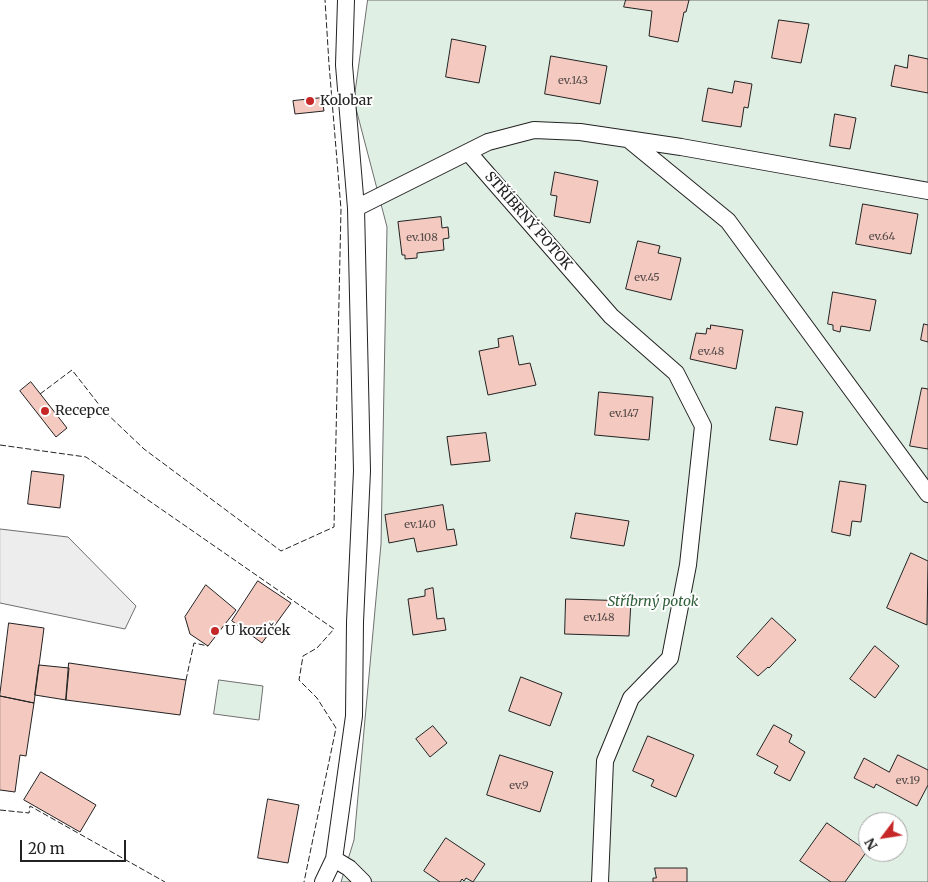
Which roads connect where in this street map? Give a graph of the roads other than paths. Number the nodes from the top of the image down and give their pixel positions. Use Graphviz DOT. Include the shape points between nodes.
graph roads {
  1 [pos="346,0"];
  2 [pos="628,139"];
  3 [pos="468,152"];
  4 [pos="928,191"];
  5 [pos="356,208"];
  6 [pos="928,494"];
  7 [pos="334,859"];
  8 [pos="323,882"];
  9 [pos="363,882"];
  10 [pos="600,882"];
  1 -- 5 [label="lane" via="344,65"];
  2 -- 3 [label="lane" via="534,130 488,142"];
  2 -- 4 [label="lane"];
  2 -- 6 [label="lane" via="728,221"];
  3 -- 5 [label="lane"];
  3 -- 10 [label="lane, STŘÍBRNÝ POTOK" via="611,316 676,373 703,426 688,565 670,658 632,698 605,760"];
  5 -- 7 [label="lane" via="362,471 354,716"];
  7 -- 8 [label="lane"];
  7 -- 9 [label="lane"];
}
